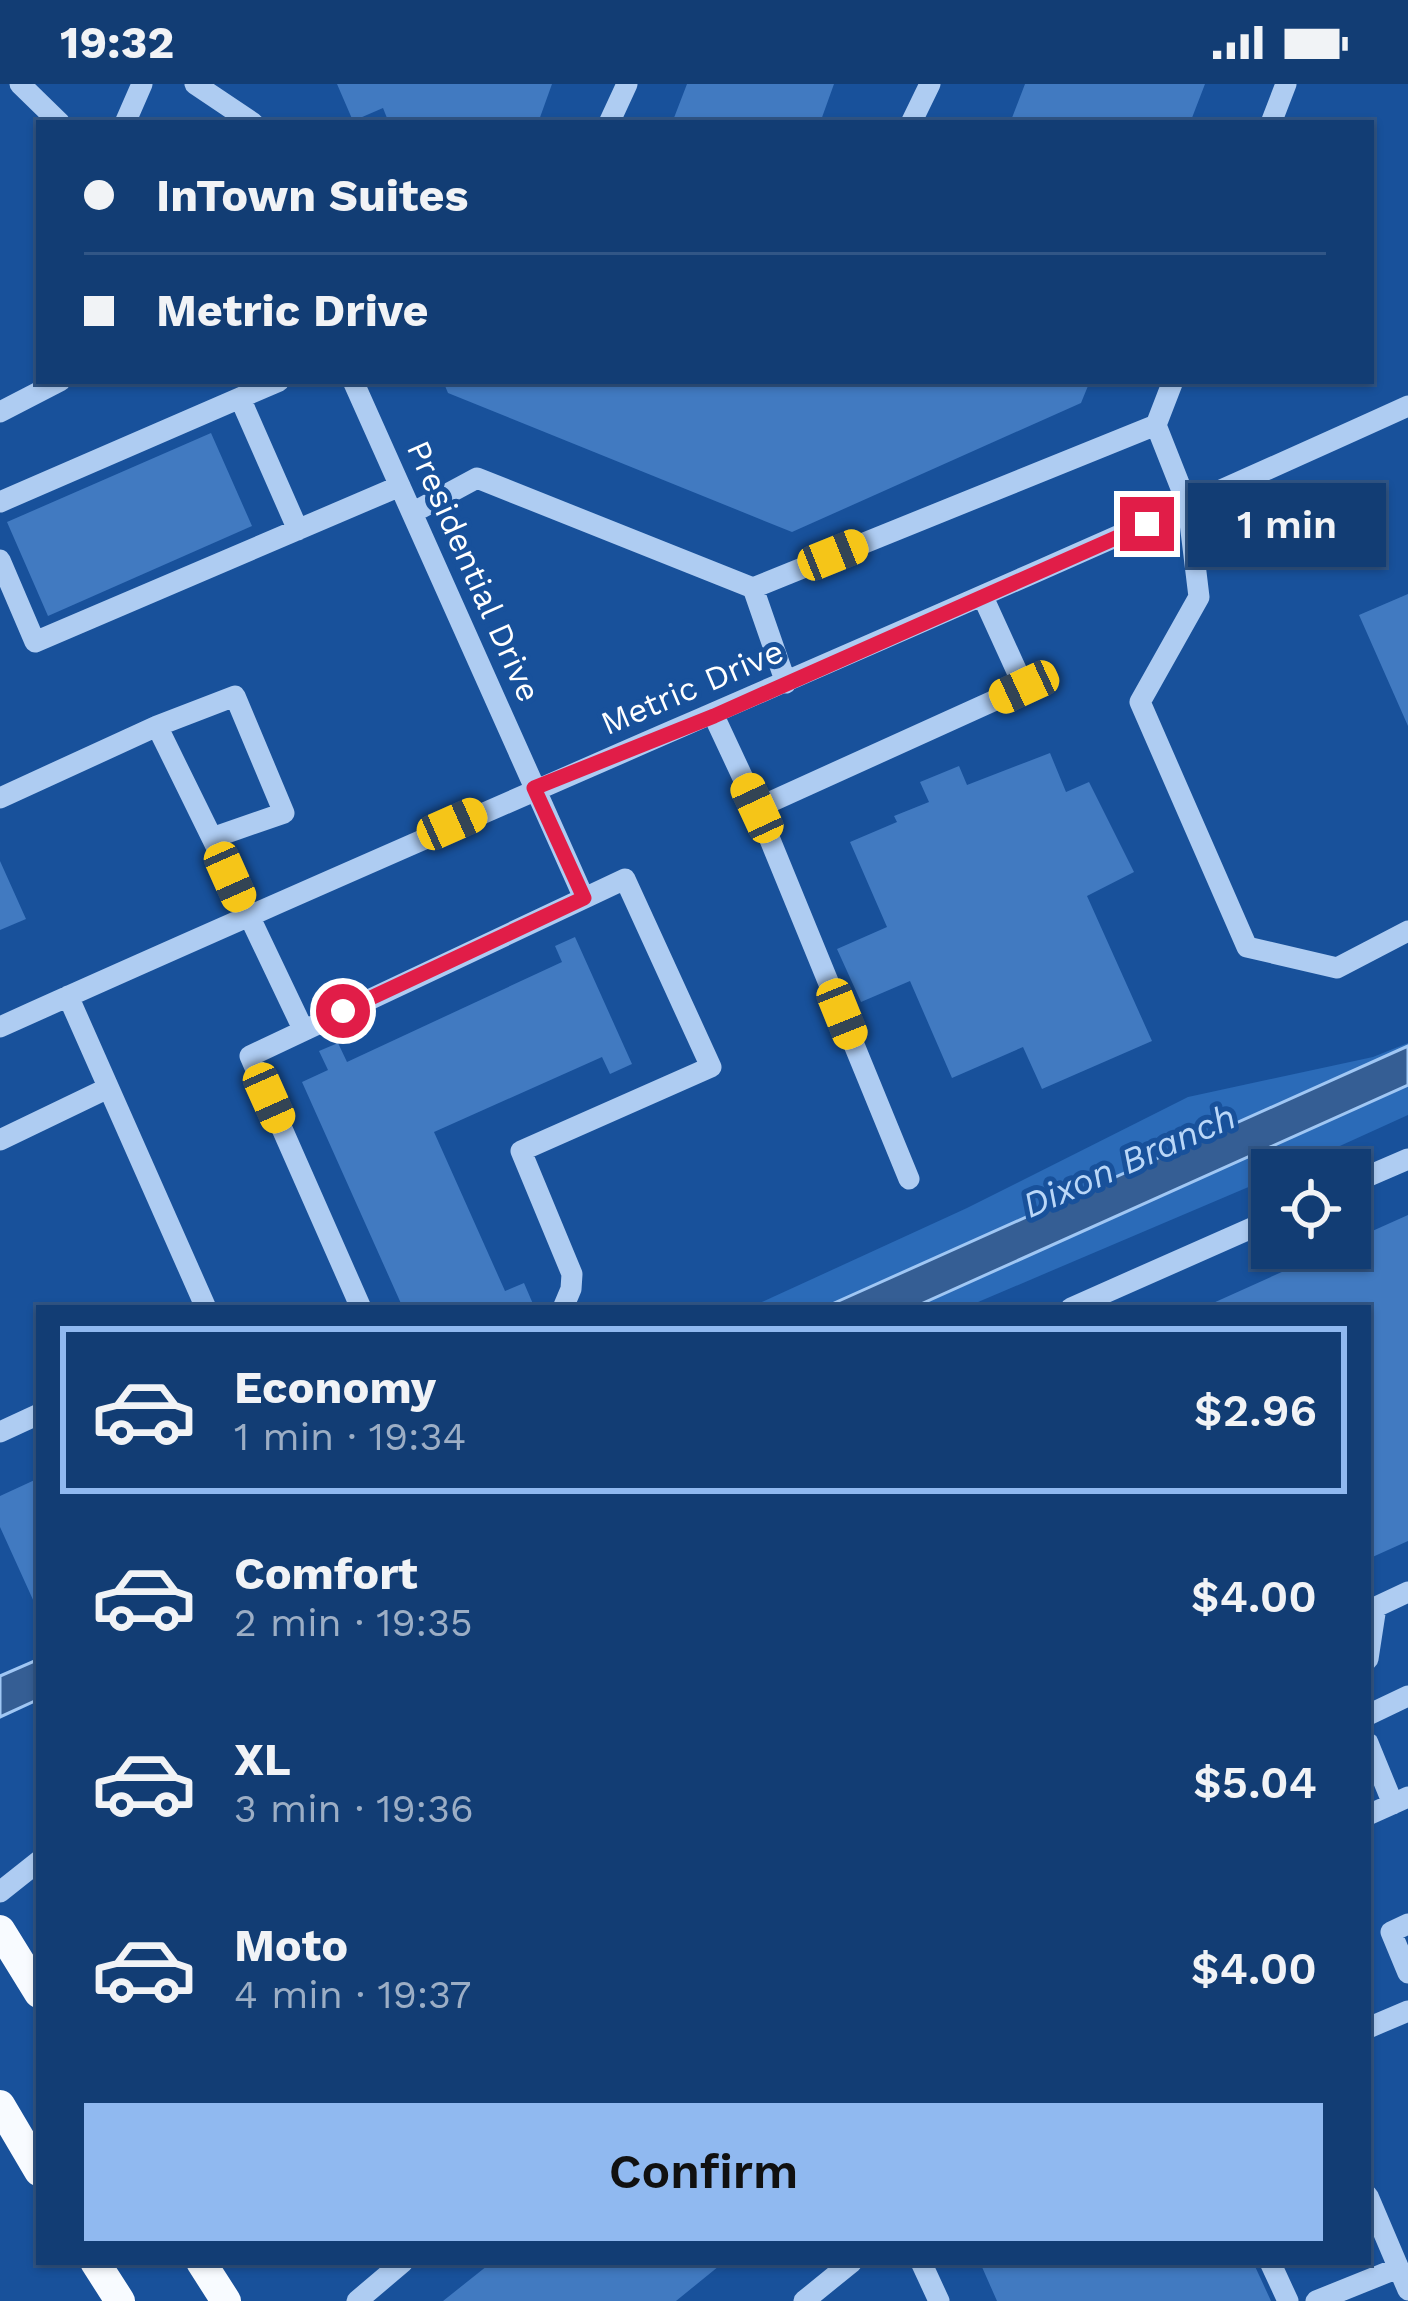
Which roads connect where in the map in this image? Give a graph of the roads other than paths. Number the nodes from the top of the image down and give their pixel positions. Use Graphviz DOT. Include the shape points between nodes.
graph roads {
  1 [pos="20,84"];
  2 [pos="142,84"];
  3 [pos="195,84"];
  4 [pos="627,84"];
  5 [pos="929,84"];
  6 [pos="1286,84"];
  7 [pos="57,120"];
  8 [pos="126,120"];
  9 [pos="249,120"];
  10 [pos="610,120"];
  11 [pos="912,120"];
  12 [pos="1272,120"];
  13 [pos="54,384"];
  14 [pos="272,384"];
  15 [pos="354,384"];
  16 [pos="1172,384"];
  17 [pos="239,398"];
  18 [pos="1408,406"];
  19 [pos="0,412"];
  20 [pos="1156,424"];
  21 [pos="400,486"];
  22 [pos="0,502"];
  23 [pos="1188,506"];
  24 [pos="412,513"];
  25 [pos="298,530"];
  26 [pos="0,560"];
  27 [pos="753,588"];
  28 [pos="983,597"];
  29 [pos="786,683"];
  30 [pos="714,716"];
  31 [pos="157,726"];
  32 [pos="534,788"];
  33 [pos="0,798"];
  34 [pos="757,808"];
  35 [pos="212,838"];
  36 [pos="584,898"];
  37 [pos="247,915"];
  38 [pos="1408,931"];
  39 [pos="68,996"];
  40 [pos="0,1027"];
  41 [pos="303,1029"];
  42 [pos="108,1088"];
  43 [pos="0,1140"];
  44 [pos="1408,1159"];
  45 [pos="1371,1175"];
  46 [pos="909,1179"];
  47 [pos="1251,1228"];
  48 [pos="205,1305"];
  49 [pos="361,1305"];
  50 [pos="564,1305"];
  51 [pos="1078,1305"];
  52 [pos="36,1415"];
  53 [pos="0,1432"];
  54 [pos="1408,1592"];
  55 [pos="1371,1639"];
  56 [pos="1408,1696"];
  57 [pos="1371,1713"];
  58 [pos="1371,1748"];
  59 [pos="1400,1801"];
  60 [pos="1371,1815"];
  61 [pos="36,1863"];
  62 [pos="0,1892"];
  63 [pos="1408,1924"];
  64 [pos="0,1930"];
  65 [pos="1408,1973"];
  66 [pos="36,1988"];
  67 [pos="1408,2011"];
  68 [pos="1371,2027"];
  69 [pos="0,2105"];
  70 [pos="36,2165"];
  71 [pos="1371,2204"];
  72 [pos="82,2265"];
  73 [pos="97,2265"];
  74 [pos="203,2265"];
  75 [pos="399,2265"];
  76 [pos="848,2265"];
  77 [pos="922,2265"];
  78 [pos="1271,2265"];
  79 [pos="1398,2268"];
  80 [pos="1408,2290"];
  81 [pos="96,2301"];
  82 [pos="120,2301"];
  83 [pos="226,2301"];
  84 [pos="357,2301"];
  85 [pos="804,2301"];
  86 [pos="939,2301"];
  87 [pos="1288,2301"];
  88 [pos="1316,2301"];
  1 -- 7 [label="street"];
  2 -- 8 [label="street"];
  3 -- 9 [label="street"];
  4 -- 10 [label="street"];
  5 -- 11 [label="street"];
  6 -- 12 [label="street"];
  13 -- 19 [label="street"];
  14 -- 17 [label="street"];
  15 -- 21 [label="street, Presidential Drive"];
  16 -- 20 [label="street"];
  17 -- 22 [label="street"];
  17 -- 25 [label="street"];
  18 -- 23 [label="street, Metric Drive"];
  20 -- 23 [label="street"];
  20 -- 27 [label="street"];
  21 -- 24 [label="street, Presidential Drive"];
  21 -- 25 [label="street"];
  23 -- 28 [label="street, Metric Drive"];
  23 -- 38 [label="street" via="1199,597 1140,702 1247,947 1337,968"];
  24 -- 27 [label="street" via="477,478"];
  24 -- 32 [label="street, Presidential Drive"];
  25 -- 26 [label="street" via="35,642"];
  27 -- 29 [label="street"];
  28 -- 29 [label="street, Metric Drive"];
  28 -- 34 [label="street" via="1024,687"];
  29 -- 30 [label="street, Metric Drive"];
  30 -- 32 [label="street, Metric Drive"];
  30 -- 34 [label="street"];
  31 -- 33 [label="street"];
  31 -- 35 [label="street"];
  31 -- 35 [label="street" via="235,696 284,813"];
  32 -- 36 [label="street, Presidential Drive"];
  32 -- 37 [label="street, Metric Drive"];
  34 -- 46 [label="street"];
  35 -- 37 [label="street"];
  36 -- 41 [label="street"];
  36 -- 50 [label="street" via="625,879 710,1067 521,1150 572,1274"];
  37 -- 39 [label="street, Metric Drive"];
  37 -- 41 [label="street"];
  39 -- 40 [label="street, Metric Drive"];
  39 -- 42 [label="street"];
  41 -- 49 [label="street" via="250,1056"];
  42 -- 43 [label="street"];
  42 -- 48 [label="street"];
  44 -- 45 [label="street"];
  47 -- 51 [label="street"];
  52 -- 53 [label="street"];
  54 -- 55 [label="street" via="1376,1606"];
  56 -- 57 [label="street"];
  58 -- 59 [label="street"];
  59 -- 60 [label="street"];
  61 -- 62 [label="street"];
  63 -- 65 [label="street" via="1391,1932"];
  64 -- 66 [label="main road"];
  67 -- 68 [label="street"];
  69 -- 70 [label="main road"];
  71 -- 79 [label="street"];
  72 -- 81 [label="main road"];
  73 -- 82 [label="main road"];
  74 -- 83 [label="main road"];
  75 -- 84 [label="street"];
  76 -- 85 [label="street"];
  77 -- 86 [label="street"];
  78 -- 87 [label="street"];
  79 -- 80 [label="street"];
  79 -- 88 [label="street"];
}
